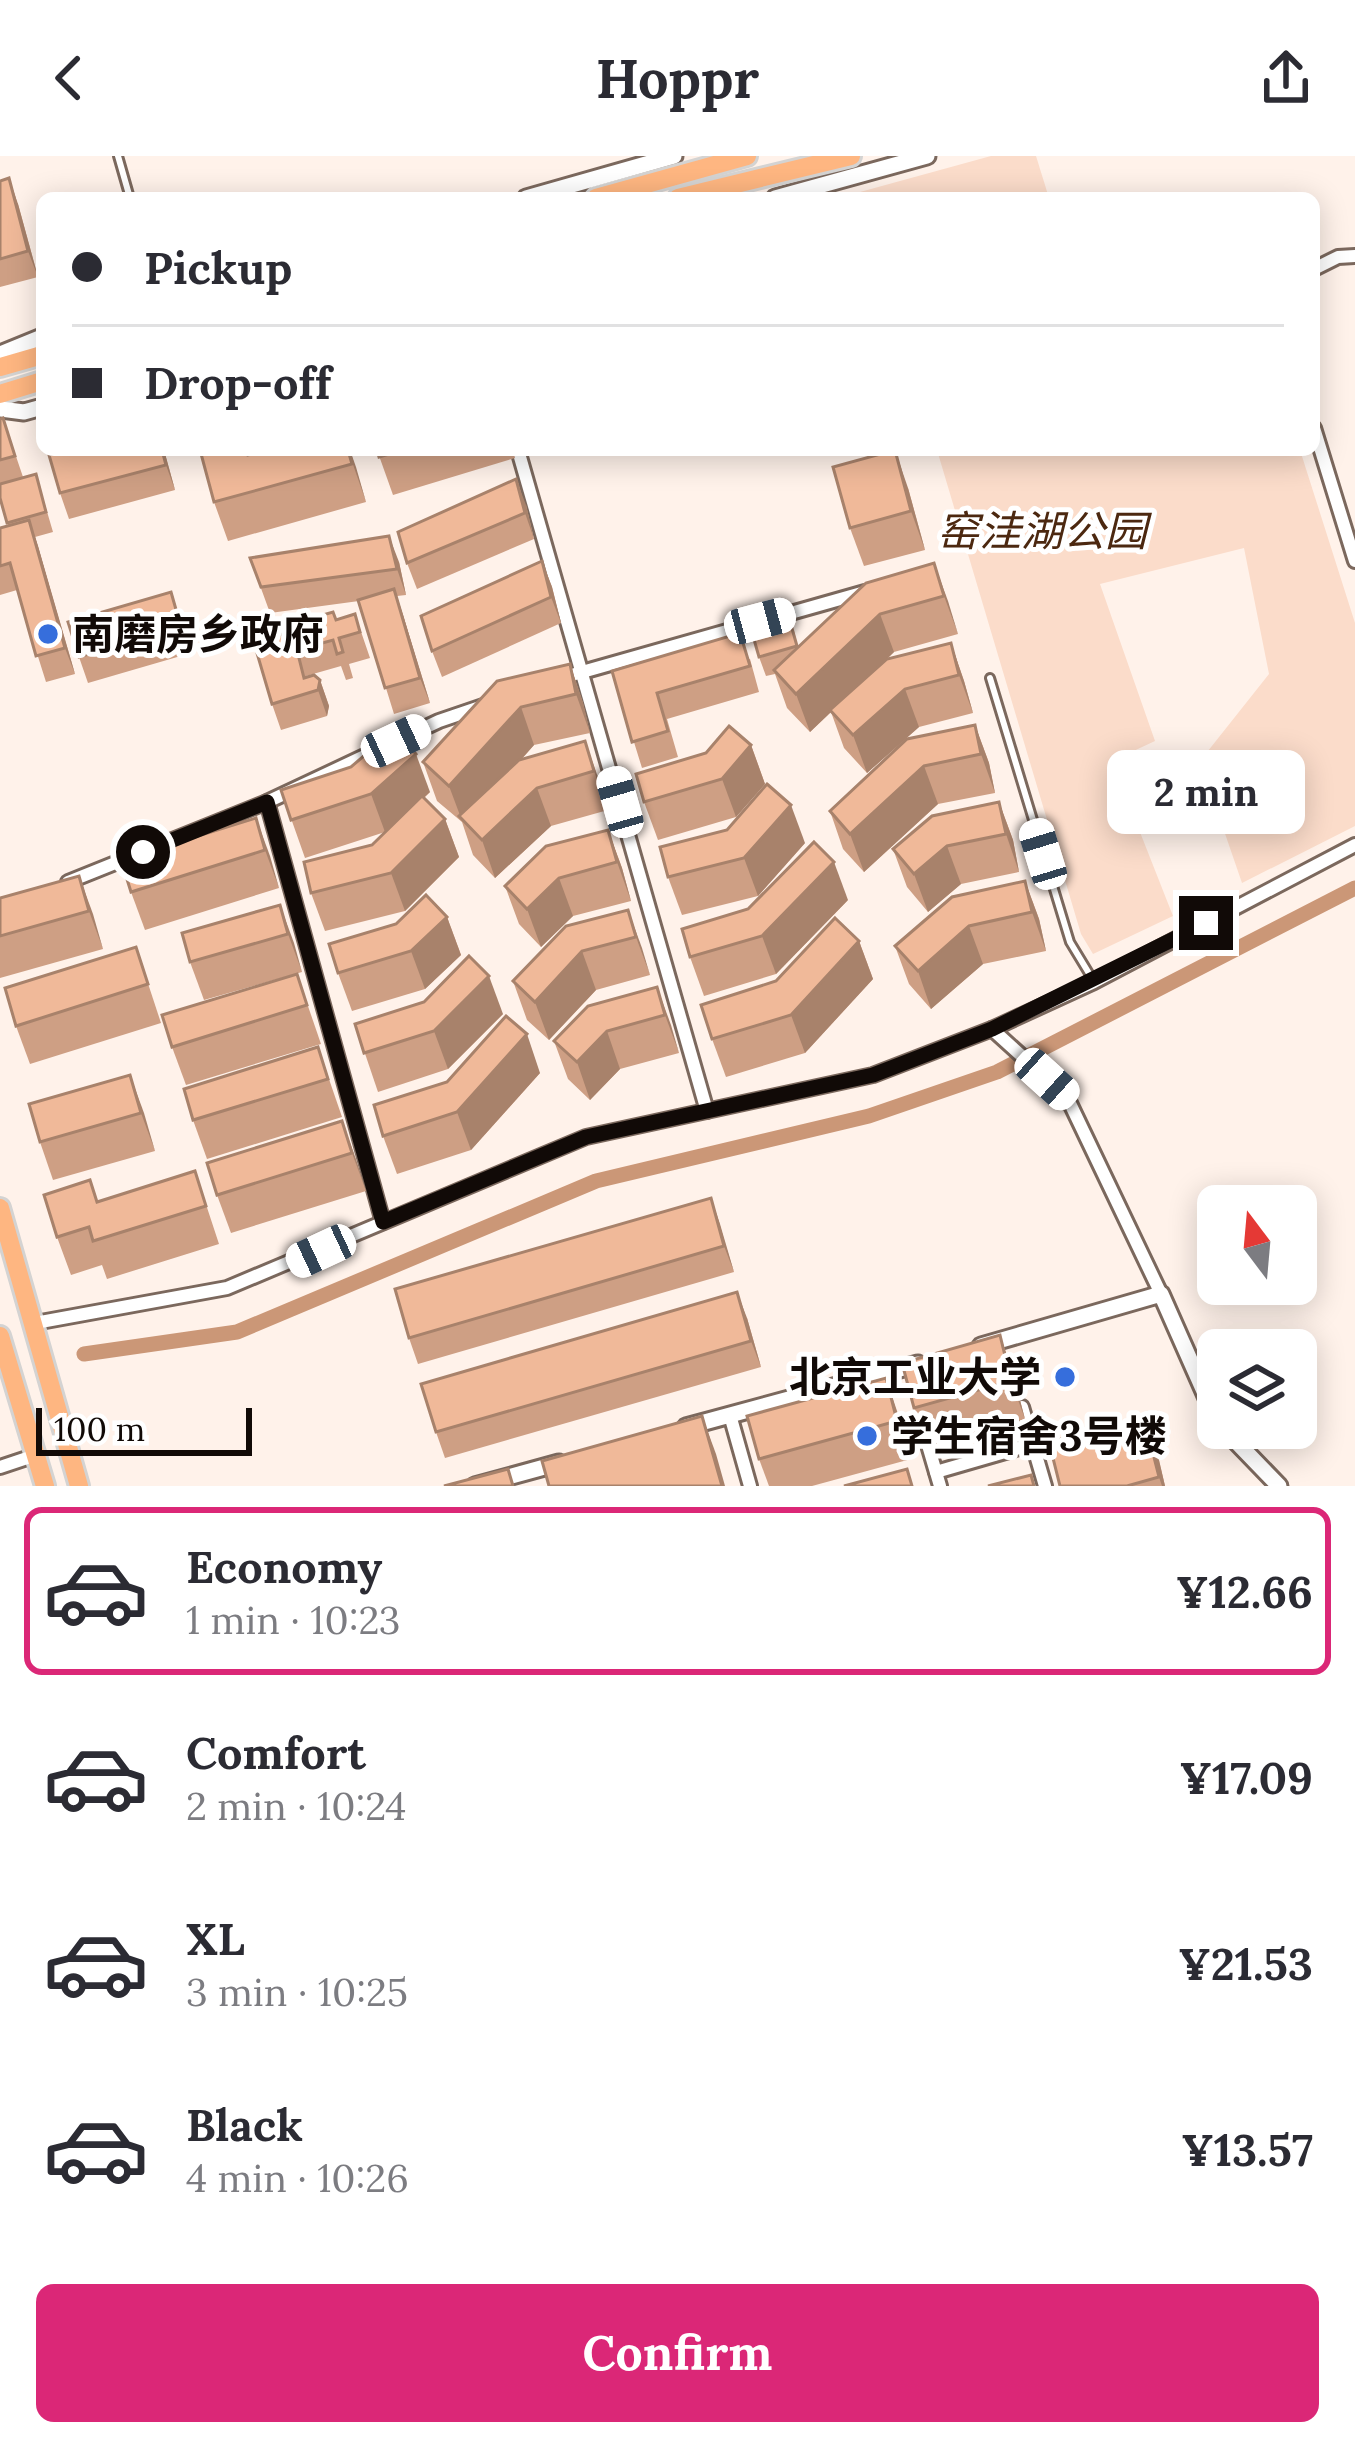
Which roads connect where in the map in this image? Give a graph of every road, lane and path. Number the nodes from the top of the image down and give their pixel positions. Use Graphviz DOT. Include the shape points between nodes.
graph roads {
  1 [pos="118,156"];
  2 [pos="674,156"];
  3 [pos="747,156"];
  4 [pos="851,156"];
  5 [pos="927,156"];
  6 [pos="653,182"];
  7 [pos="556,190"];
  8 [pos="128,192"];
  9 [pos="548,192"];
  10 [pos="617,192"];
  11 [pos="703,192"];
  12 [pos="797,192"];
  13 [pos="1355,256"];
  14 [pos="1320,266"];
  15 [pos="36,339"];
  16 [pos="0,354"];
  17 [pos="36,357"];
  18 [pos="0,367"];
  19 [pos="36,384"];
  20 [pos="0,394"];
  21 [pos="0,409"];
  22 [pos="36,409"];
  23 [pos="1320,447"];
  24 [pos="520,456"];
  25 [pos="1355,560"];
  26 [pos="871,590"];
  27 [pos="583,670"];
  28 [pos="990,679"];
  29 [pos="542,685"];
  30 [pos="501,699"];
  31 [pos="267,802"];
  32 [pos="1355,845"];
  33 [pos="60,886"];
  34 [pos="1094,982"];
  35 [pos="992,1029"];
  36 [pos="707,1111"];
  37 [pos="0,1208"];
  38 [pos="383,1222"];
  39 [pos="1161,1294"];
  40 [pos="35,1323"];
  41 [pos="0,1336"];
  42 [pos="958,1353"];
  43 [pos="938,1358"];
  44 [pos="1197,1374"];
  45 [pos="1018,1395"];
  46 [pos="730,1414"];
  47 [pos="922,1424"];
  48 [pos="667,1432"];
  49 [pos="1033,1444"];
  50 [pos="1243,1449"];
  51 [pos="36,1455"];
  52 [pos="582,1456"];
  53 [pos="0,1467"];
  54 [pos="938,1479"];
  55 [pos="45,1486"];
  56 [pos="79,1486"];
  57 [pos="476,1486"];
  58 [pos="750,1486"];
  59 [pos="1046,1486"];
  60 [pos="1279,1486"];
  1 -- 8 [label="lane"];
  2 -- 7 [label="street"];
  3 -- 6 [label="main road"];
  4 -- 11 [label="main road"];
  5 -- 12 [label="street"];
  6 -- 7 [label="street"];
  6 -- 10 [label="main road"];
  7 -- 9 [label="street"];
  13 -- 14 [label="street"];
  15 -- 16 [label="street"];
  17 -- 18 [label="main road"];
  19 -- 20 [label="main road"];
  21 -- 22 [label="street"];
  23 -- 25 [label="street"];
  24 -- 27 [label="street"];
  26 -- 27 [label="street"];
  27 -- 29 [label="street"];
  27 -- 36 [label="street"];
  28 -- 34 [label="lane" via="1070,942"];
  30 -- 31 [label="street"];
  31 -- 33 [label="street"];
  31 -- 38 [label="street"];
  32 -- 34 [label="street"];
  34 -- 35 [label="street"];
  35 -- 36 [label="street" via="873,1075"];
  35 -- 39 [label="street" via="1067,1097"];
  36 -- 38 [label="street" via="586,1137"];
  37 -- 40 [label="main road"];
  38 -- 40 [label="street" via="227,1288"];
  39 -- 42 [label="street"];
  39 -- 44 [label="street"];
  40 -- 56 [label="main road"];
  41 -- 51 [label="main road"];
  43 -- 46 [label="street"];
  45 -- 49 [label="street"];
  46 -- 48 [label="street"];
  46 -- 58 [label="street"];
  47 -- 54 [label="street"];
  49 -- 54 [label="street"];
  49 -- 59 [label="street"];
  50 -- 60 [label="street"];
  51 -- 53 [label="street"];
  51 -- 55 [label="main road"];
  52 -- 57 [label="street"];
}
